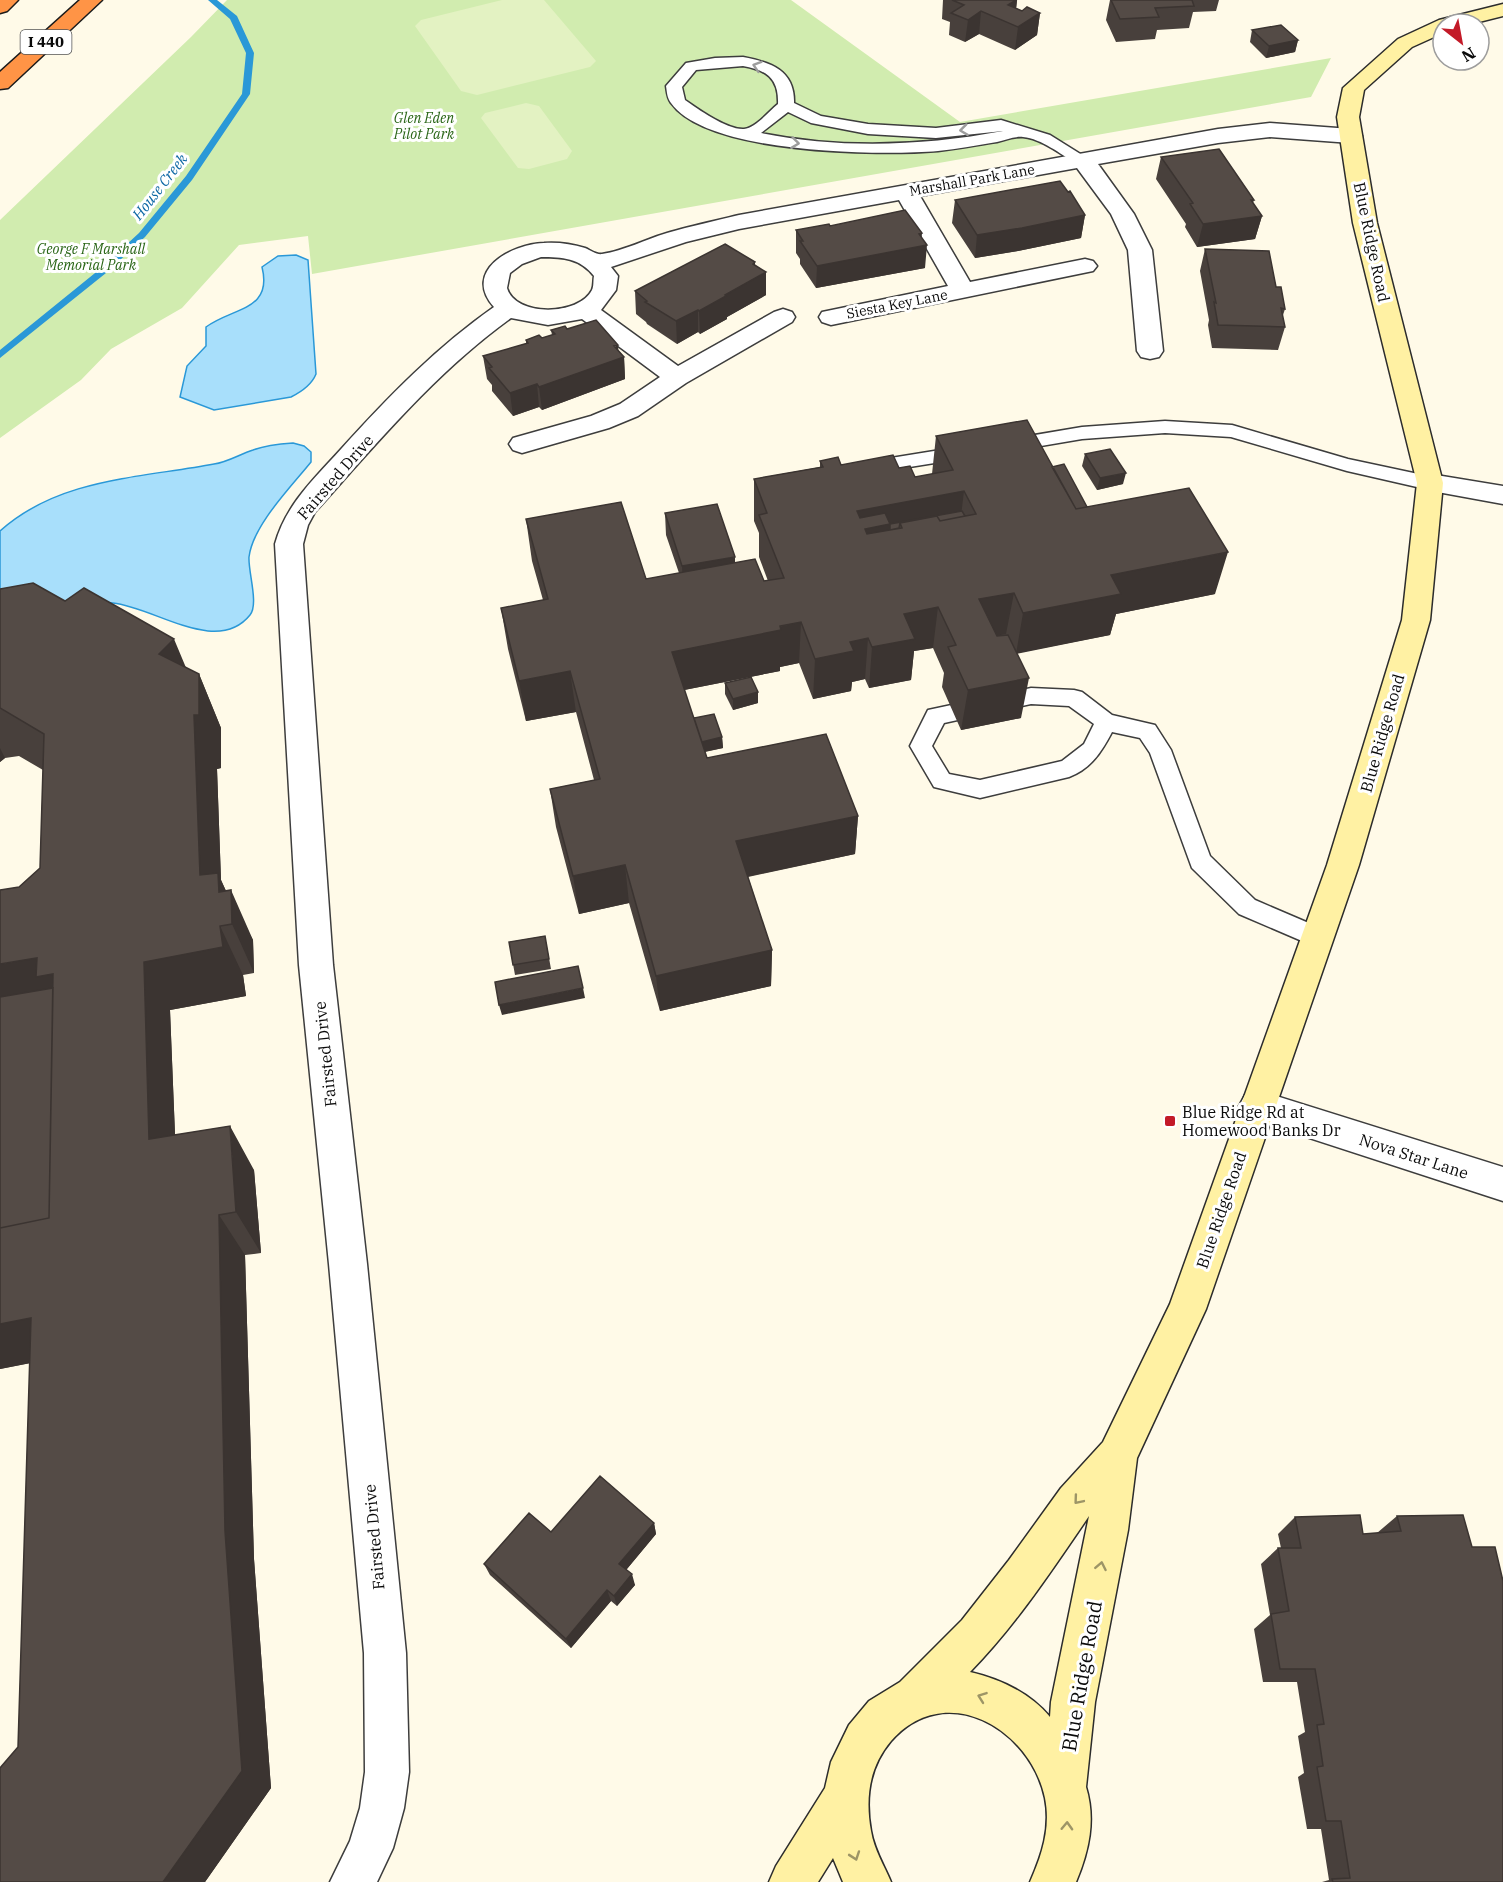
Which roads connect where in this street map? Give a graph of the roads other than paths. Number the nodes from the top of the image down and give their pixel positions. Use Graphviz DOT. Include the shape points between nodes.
graph roads {
  1 [pos="8,0"];
  2 [pos="92,0"];
  3 [pos="0,7"];
  4 [pos="1431,31"];
  5 [pos="0,83"];
  6 [pos="786,105"];
  7 [pos="1021,132"];
  8 [pos="743,135"];
  9 [pos="1351,136"];
  10 [pos="1082,160"];
  11 [pos="906,192"];
  12 [pos="598,263"];
  13 [pos="1085,266"];
  14 [pos="963,291"];
  15 [pos="509,308"];
  16 [pos="584,309"];
  17 [pos="783,316"];
  18 [pos="831,317"];
  19 [pos="1150,351"];
  20 [pos="677,377"];
  21 [pos="522,444"];
  22 [pos="843,471"];
  23 [pos="1430,483"];
  24 [pos="1503,495"];
  25 [pos="1106,722"];
  26 [pos="1317,937"];
  27 [pos="1257,1106"];
  28 [pos="1503,1184"];
  29 [pos="1117,1456"];
  30 [pos="916,1696"];
  31 [pos="1064,1789"];
  32 [pos="845,1797"];
  33 [pos="353,1882"];
  34 [pos="792,1882"];
  35 [pos="868,1882"];
  36 [pos="1053,1882"];
  1 -- 3 [label="highway"];
  2 -- 5 [label="highway, I 440"];
  4 -- 9 [label="main road, Blue Ridge Road" via="1405,44 1354,88 1348,117"];
  7 -- 6 [label="lane, one-way" via="1001,125 936,134 868,129 817,120"];
  6 -- 8 [label="lane" via="760,128"];
  6 -- 8 [label="lane, one-way" via="786,88 775,73 754,64 726,60 691,66 674,86 677,101 696,116"];
  8 -- 7 [label="lane, one-way" via="823,147 868,148 939,146"];
  7 -- 10 [label="lane" via="1050,141"];
  9 -- 10 [label="street, Marshall Park Lane" via="1269,130"];
  9 -- 23 [label="main road, Blue Ridge Road" via="1365,223"];
  10 -- 11 [label="street, Marshall Park Lane"];
  10 -- 19 [label="street" via="1105,187 1135,235 1140,250"];
  11 -- 12 [label="street, Marshall Park Lane" via="705,229"];
  11 -- 14 [label="street, Siesta Key Lane"];
  12 -- 15 [label="street" via="582,254 562,250 520,256 497,274 494,286 496,297"];
  12 -- 16 [label="street" via="606,276 604,291"];
  13 -- 14 [label="street, Siesta Key Lane"];
  14 -- 18 [label="street, Siesta Key Lane"];
  15 -- 16 [label="street" via="549,318"];
  15 -- 33 [label="street, Fairsted Drive" via="465,339 418,383 305,506 289,544 316,965 385,1653 387,1772 382,1808 370,1848"];
  16 -- 20 [label="street"];
  17 -- 20 [label="street"];
  20 -- 21 [label="street" via="629,410"];
  22 -- 23 [label="lane" via="1082,433 1165,427 1232,431 1347,465"];
  23 -- 24 [label="street"];
  23 -- 26 [label="main road, Blue Ridge Road" via="1416,620 1343,865"];
  25 -- 25 [label="lane" via="1074,698 1031,696 936,716 921,746 942,781 980,789 1070,768 1092,750"];
  25 -- 26 [label="lane" via="1147,731 1160,750 1200,861 1247,907"];
  26 -- 27 [label="main road, Blue Ridge Road"];
  27 -- 28 [label="street, Nova Star Lane"];
  27 -- 29 [label="main road, Blue Ridge Road" via="1186,1309"];
  29 -- 30 [label="main road, Blue Ridge Road, one-way" via="1075,1502 977,1635"];
  31 -- 29 [label="main road, Blue Ridge Road, one-way" via="1073,1702 1108,1530"];
  31 -- 30 [label="main road, one-way" via="1051,1755 1031,1727 1005,1707 977,1694 946,1690"];
  30 -- 32 [label="main road" via="889,1710 867,1734 852,1763"];
  36 -- 31 [label="main road, one-way" via="1064,1859 1069,1824"];
  32 -- 34 [label="main road"];
  32 -- 35 [label="main road, one-way" via="847,1832"];
}
